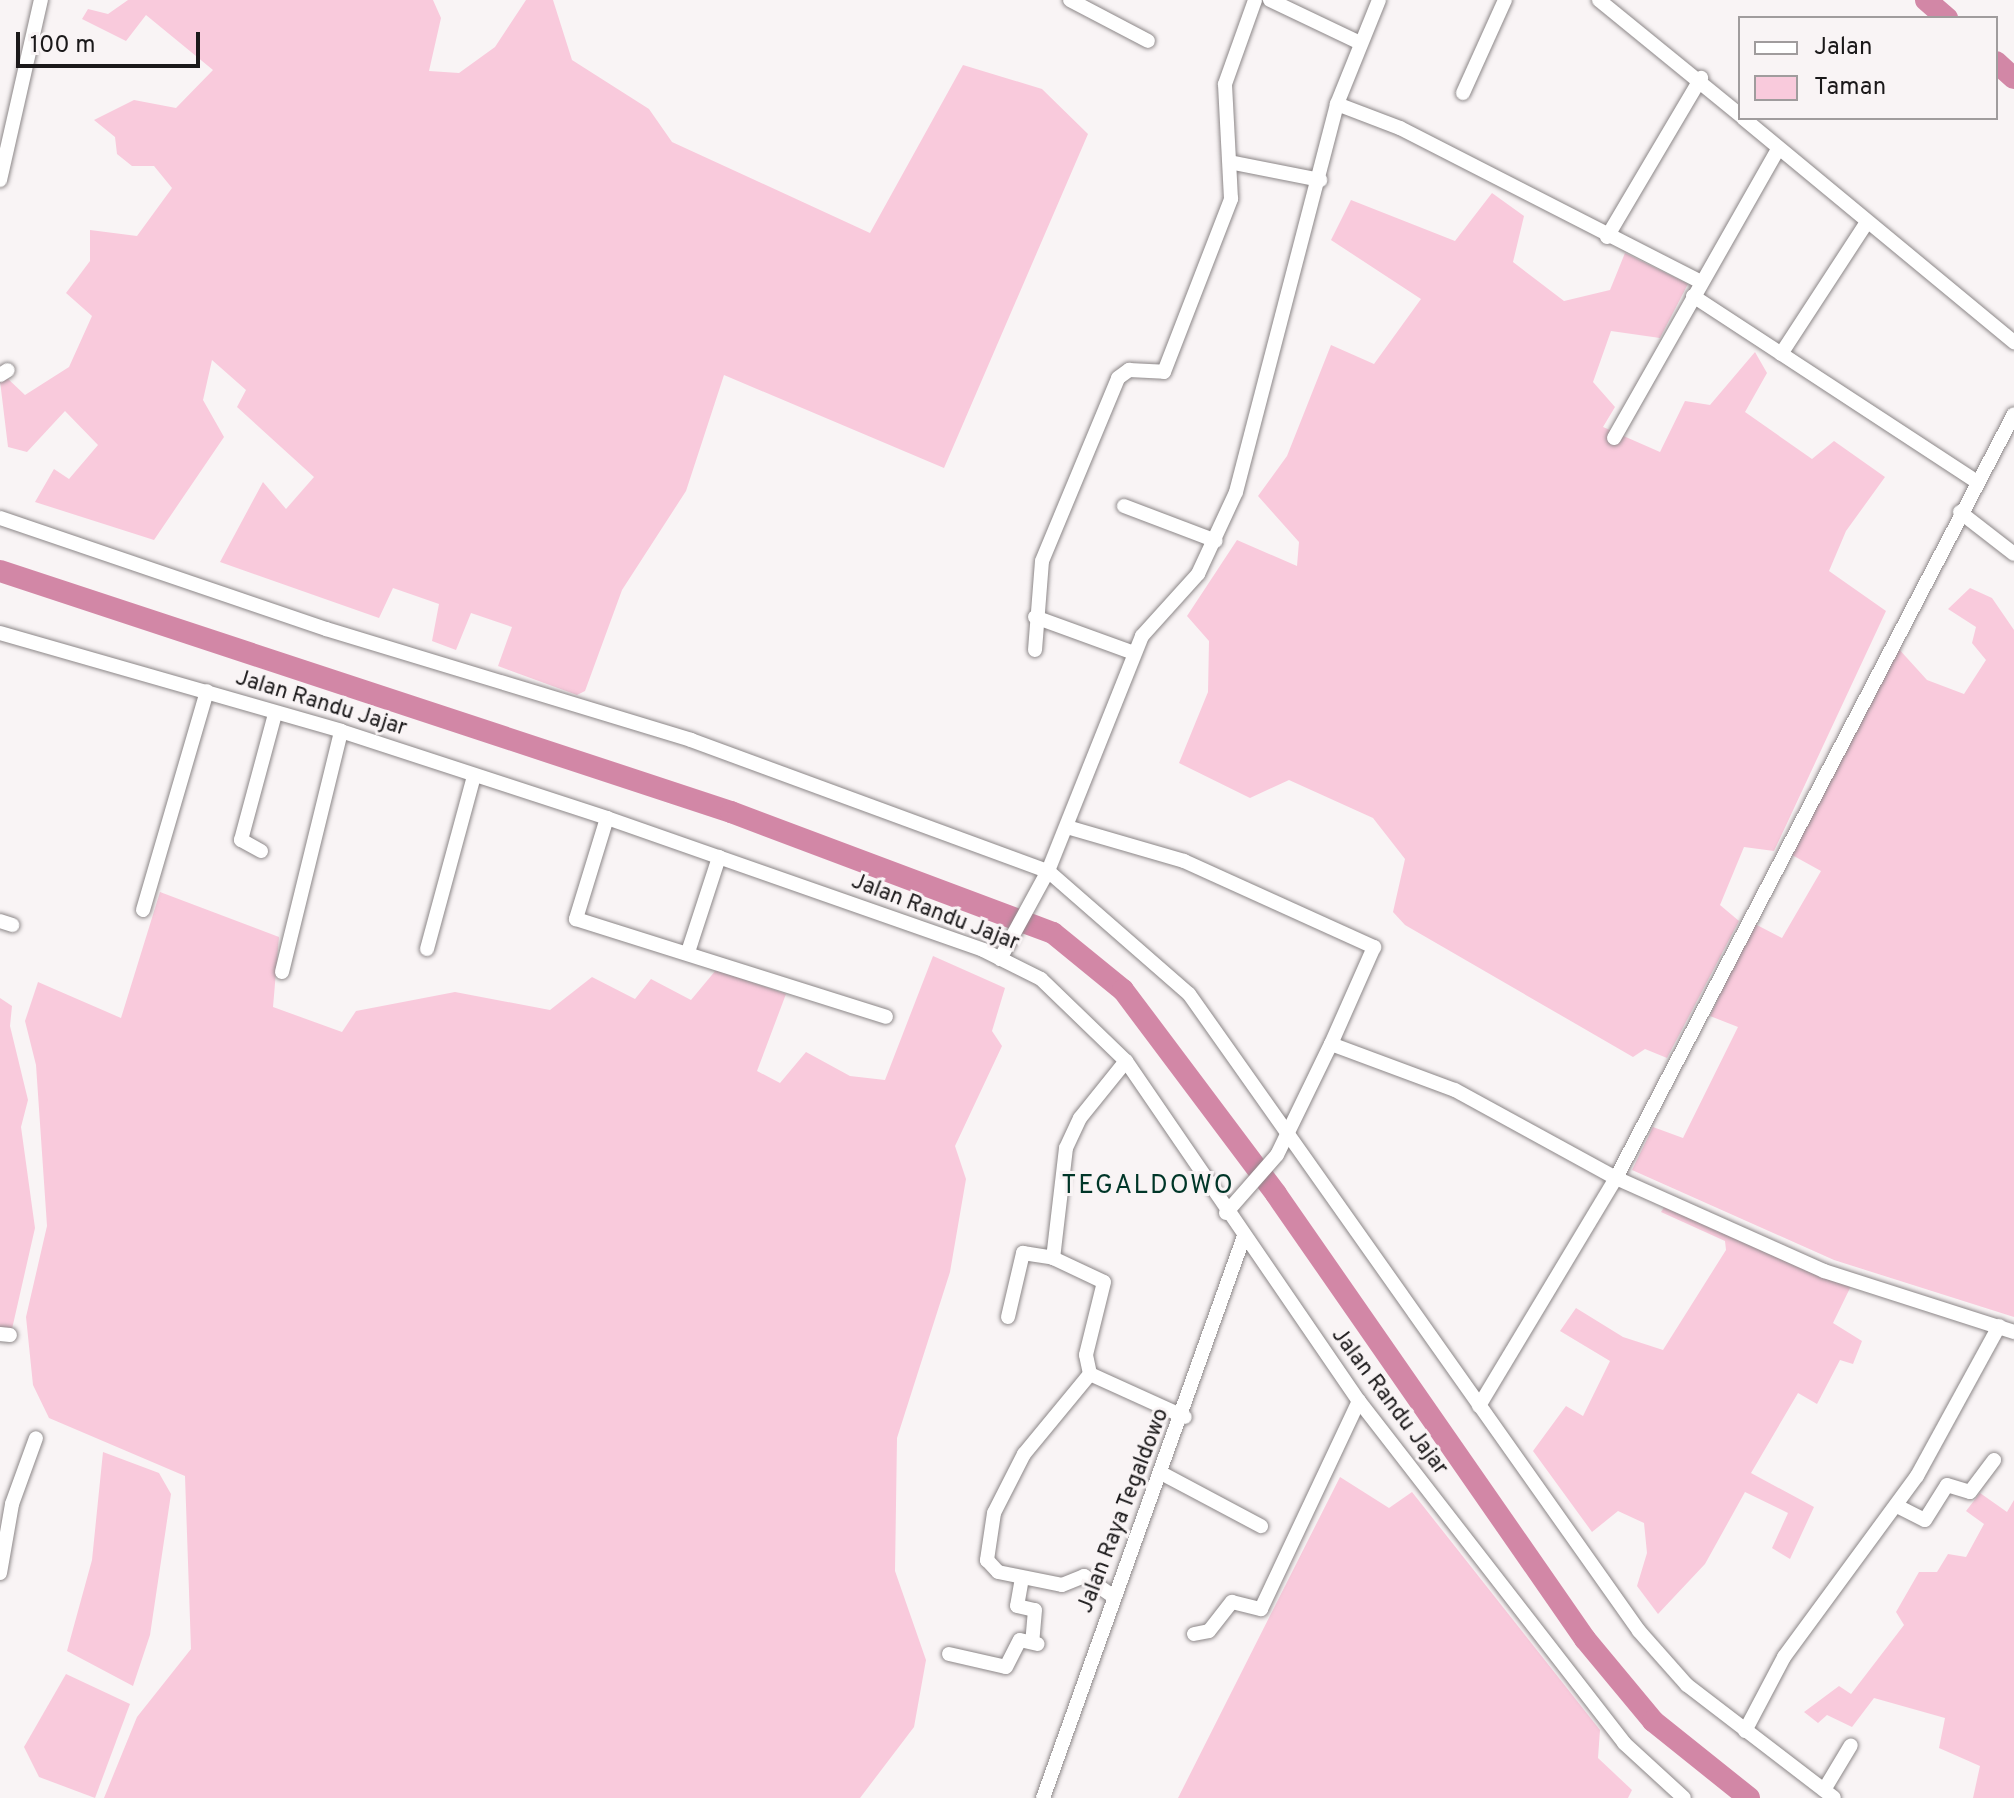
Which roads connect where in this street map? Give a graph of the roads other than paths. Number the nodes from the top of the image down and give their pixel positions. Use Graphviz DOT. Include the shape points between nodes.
graph roads {
  1 [pos="41,0"];
  2 [pos="1070,0"];
  3 [pos="1255,0"];
  4 [pos="1379,0"];
  5 [pos="1505,0"];
  6 [pos="1599,0"];
  7 [pos="1280,2"];
  8 [pos="1148,41"];
  9 [pos="1360,43"];
  10 [pos="1697,83"];
  11 [pos="1463,93"];
  12 [pos="1337,104"];
  13 [pos="1738,113"];
  14 [pos="1746,120"];
  15 [pos="1778,149"];
  16 [pos="1234,163"];
  17 [pos="0,180"];
  18 [pos="1320,180"];
  19 [pos="1867,222"];
  20 [pos="1607,237"];
  21 [pos="1699,281"];
  22 [pos="1693,296"];
  23 [pos="2014,342"];
  24 [pos="1781,354"];
  25 [pos="2014,414"];
  26 [pos="1614,438"];
  27 [pos="1976,481"];
  28 [pos="1124,506"];
  29 [pos="1960,512"];
  30 [pos="0,518"];
  31 [pos="1216,541"];
  32 [pos="2014,554"];
  33 [pos="1035,617"];
  34 [pos="0,633"];
  35 [pos="1035,650"];
  36 [pos="1134,653"];
  37 [pos="204,702"];
  38 [pos="273,722"];
  39 [pos="338,742"];
  40 [pos="471,785"];
  41 [pos="604,827"];
  42 [pos="1067,827"];
  43 [pos="261,851"];
  44 [pos="718,864"];
  45 [pos="1045,878"];
  46 [pos="143,910"];
  47 [pos="427,949"];
  48 [pos="689,949"];
  49 [pos="1003,952"];
  50 [pos="282,972"];
  51 [pos="886,1017"];
  52 [pos="1331,1044"];
  53 [pos="1126,1061"];
  54 [pos="1286,1139"];
  55 [pos="1616,1178"];
  56 [pos="1226,1213"];
  57 [pos="1243,1239"];
  58 [pos="1053,1258"];
  59 [pos="1008,1317"];
  60 [pos="1999,1326"];
  61 [pos="2014,1332"];
  62 [pos="1090,1374"];
  63 [pos="1359,1401"];
  64 [pos="1479,1406"];
  65 [pos="1185,1417"];
  66 [pos="36,1438"];
  67 [pos="1994,1460"];
  68 [pos="1163,1474"];
  69 [pos="1897,1506"];
  70 [pos="1261,1526"];
  71 [pos="1,1567"];
  72 [pos="1022,1578"];
  73 [pos="1113,1596"];
  74 [pos="1194,1634"];
  75 [pos="949,1654"];
  76 [pos="1745,1731"];
  77 [pos="1851,1745"];
  78 [pos="1829,1794"];
  79 [pos="1043,1798"];
  80 [pos="1684,1798"];
  1 -- 17 [label="street"];
  2 -- 8 [label="street"];
  3 -- 16 [label="street" via="1225,84"];
  4 -- 9 [label="street"];
  5 -- 11 [label="street"];
  6 -- 10 [label="street"];
  7 -- 9 [label="street"];
  9 -- 12 [label="street"];
  10 -- 13 [label="street"];
  10 -- 20 [label="street"];
  12 -- 18 [label="street"];
  12 -- 20 [label="street" via="1400,128"];
  14 -- 15 [label="street"];
  15 -- 19 [label="street"];
  15 -- 21 [label="street"];
  16 -- 18 [label="street"];
  16 -- 33 [label="street" via="1231,199 1164,372 1129,370 1118,378 1042,561"];
  18 -- 31 [label="street" via="1268,392"];
  19 -- 23 [label="street"];
  19 -- 24 [label="street"];
  20 -- 21 [label="street"];
  21 -- 22 [label="street"];
  22 -- 24 [label="street"];
  22 -- 26 [label="street"];
  24 -- 27 [label="street"];
  25 -- 27 [label="street"];
  27 -- 29 [label="street"];
  28 -- 31 [label="street"];
  29 -- 32 [label="street"];
  29 -- 55 [label="street"];
  30 -- 45 [label="street" via="326,629 691,740"];
  31 -- 36 [label="street" via="1190,585 1154,616"];
  33 -- 35 [label="street"];
  33 -- 36 [label="street"];
  34 -- 37 [label="street, Jalan Randu Jajar"];
  36 -- 42 [label="street"];
  37 -- 38 [label="street, Jalan Randu Jajar"];
  37 -- 46 [label="street"];
  38 -- 39 [label="street, Jalan Randu Jajar"];
  38 -- 43 [label="street" via="241,842"];
  39 -- 40 [label="street, Jalan Randu Jajar"];
  39 -- 50 [label="street"];
  40 -- 41 [label="street, Jalan Randu Jajar"];
  40 -- 47 [label="street"];
  41 -- 44 [label="street, Jalan Randu Jajar"];
  41 -- 48 [label="street" via="575,918"];
  42 -- 45 [label="street"];
  42 -- 52 [label="street" via="1184,861 1374,947"];
  44 -- 48 [label="street"];
  44 -- 49 [label="street, Jalan Randu Jajar"];
  45 -- 49 [label="street"];
  45 -- 54 [label="street" via="1189,994"];
  48 -- 51 [label="street"];
  49 -- 53 [label="street, Jalan Randu Jajar" via="1061,993"];
  52 -- 54 [label="street"];
  52 -- 55 [label="street" via="1455,1090"];
  53 -- 56 [label="street, Jalan Randu Jajar"];
  53 -- 58 [label="street" via="1080,1118 1066,1148"];
  54 -- 56 [label="street"];
  54 -- 64 [label="street"];
  55 -- 60 [label="street" via="1824,1271"];
  55 -- 64 [label="street"];
  56 -- 57 [label="street, Jalan Randu Jajar"];
  57 -- 63 [label="street, Jalan Randu Jajar"];
  57 -- 65 [label="street, Jalan Raya Tegaldowo"];
  58 -- 59 [label="street" via="1023,1253"];
  58 -- 62 [label="street" via="1104,1282 1086,1355"];
  60 -- 61 [label="street"];
  60 -- 69 [label="street"];
  62 -- 65 [label="street"];
  62 -- 72 [label="street" via="1030,1445 994,1513 988,1565"];
  63 -- 74 [label="street" via="1261,1609 1232,1602 1209,1631"];
  63 -- 80 [label="street, Jalan Randu Jajar" via="1624,1743"];
  64 -- 76 [label="street" via="1639,1631 1687,1685"];
  65 -- 68 [label="street, Jalan Raya Tegaldowo"];
  66 -- 71 [label="street"];
  67 -- 69 [label="street" via="1970,1492 1947,1485 1925,1520"];
  68 -- 70 [label="street"];
  68 -- 73 [label="street, Jalan Raya Tegaldowo"];
  69 -- 76 [label="street" via="1784,1657"];
  72 -- 73 [label="street" via="1070,1586 1084,1576"];
  72 -- 75 [label="street" via="1017,1606 1036,1613 1035,1643 1020,1640 1006,1667"];
  73 -- 79 [label="street, Jalan Raya Tegaldowo"];
  76 -- 78 [label="street"];
  77 -- 78 [label="street"];
}
